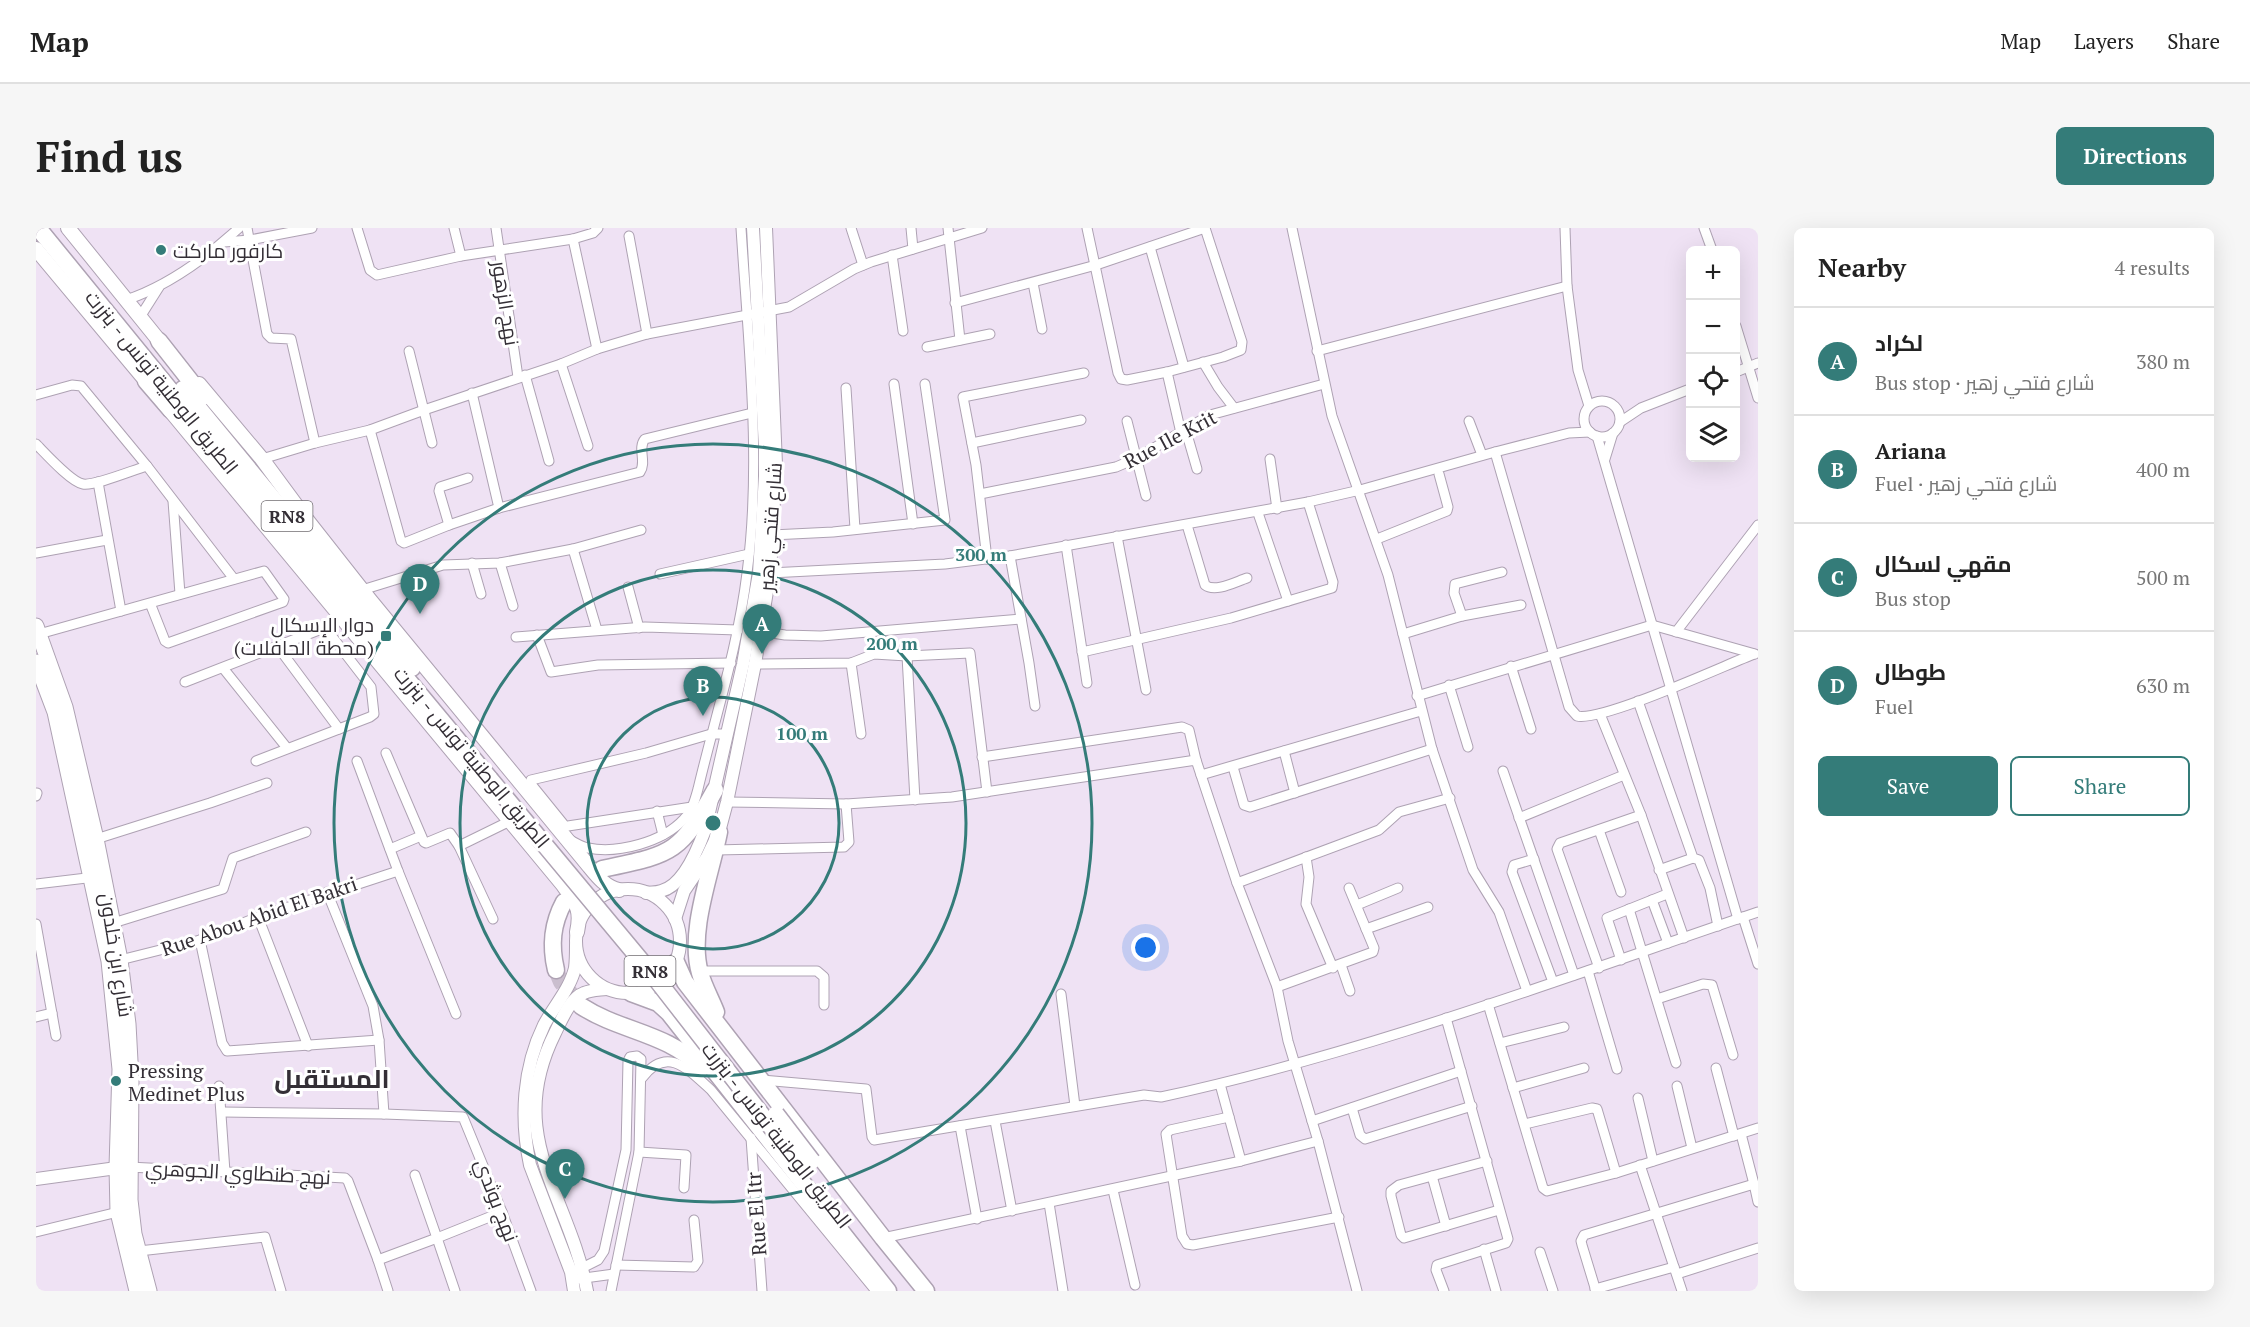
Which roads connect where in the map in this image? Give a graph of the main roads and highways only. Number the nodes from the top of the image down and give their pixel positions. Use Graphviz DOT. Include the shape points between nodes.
graph roads {
  1 [pos="38,228"];
  2 [pos="51,228"];
  3 [pos="68,228"];
  4 [pos="36,249"];
  5 [pos="73,263"];
  6 [pos="159,341"];
  7 [pos="146,381"];
  8 [pos="317,552"];
  9 [pos="338,596"];
  10 [pos="37,630"];
  11 [pos="36,662"];
  12 [pos="494,776"];
  13 [pos="715,790"];
  14 [pos="719,832"];
  15 [pos="602,869"];
  16 [pos="97,876"];
  17 [pos="619,890"];
  18 [pos="564,902"];
  19 [pos="576,938"];
  20 [pos="676,962"];
  21 [pos="556,970"];
  22 [pos="631,993"];
  23 [pos="581,1006"];
  24 [pos="751,1066"];
  25 [pos="733,1094"];
  26 [pos="808,1164"];
  27 [pos="123,1167"];
  28 [pos="876,1290"];
  29 [pos="137,1291"];
  30 [pos="149,1291"];
  31 [pos="899,1291"];
  32 [pos="913,1291"];
  33 [pos="926,1291"];
  1 -- 5 [label="highway, الطريق الوطنية تونس - بنزرت / RN8"];
  2 -- 5 [label="highway, الطريق الوطنية تونس - بنزرت / RN8"];
  3 -- 6 [label="main road"];
  4 -- 7 [label="main road"];
  5 -- 8 [label="highway, الطريق الوطنية تونس - بنزرت / RN8"];
  5 -- 9 [label="highway, الطريق الوطنية تونس - بنزرت / RN8"];
  6 -- 8 [label="highway" via="269,482"];
  6 -- 17 [label="main road" via="217,403 362,590 603,883"];
  7 -- 9 [label="highway"];
  7 -- 19 [label="main road" via="563,885 579,908"];
  8 -- 12 [label="highway, الطريق الوطنية تونس - بنزرت / RN8"];
  9 -- 12 [label="highway, الطريق الوطنية تونس - بنزرت / RN8"];
  10 -- 16 [label="highway, شارع ابن خلدون" via="65,707 96,839"];
  11 -- 16 [label="highway, شارع ابن خلدون" via="55,712"];
  12 -- 26 [label="highway, الطريق الوطنية تونس - بنزرت / RN8, bridge"];
  13 -- 15 [label="highway" via="689,834 671,850"];
  14 -- 24 [label="highway" via="699,924 699,971 718,1016"];
  16 -- 27 [label="highway, شارع ابن خلدون" via="117,1027"];
  16 -- 27 [label="highway, شارع ابن خلدون" via="113,923 128,1024 130,1070"];
  18 -- 21 [label="highway" via="553,933"];
  20 -- 24 [label="highway" via="685,982"];
  22 -- 25 [label="highway, RN8" via="664,1008"];
  23 -- 25 [label="highway, RN8" via="689,1055"];
  24 -- 33 [label="highway"];
  25 -- 28 [label="highway, RN8"];
  26 -- 31 [label="highway, الطريق الوطنية تونس - بنزرت / RN8"];
  26 -- 32 [label="highway, الطريق الوطنية تونس - بنزرت / RN8"];
  27 -- 29 [label="highway, شارع ابن خلدون" via="118,1212"];
  27 -- 30 [label="highway, شارع ابن خلدون"];
}
